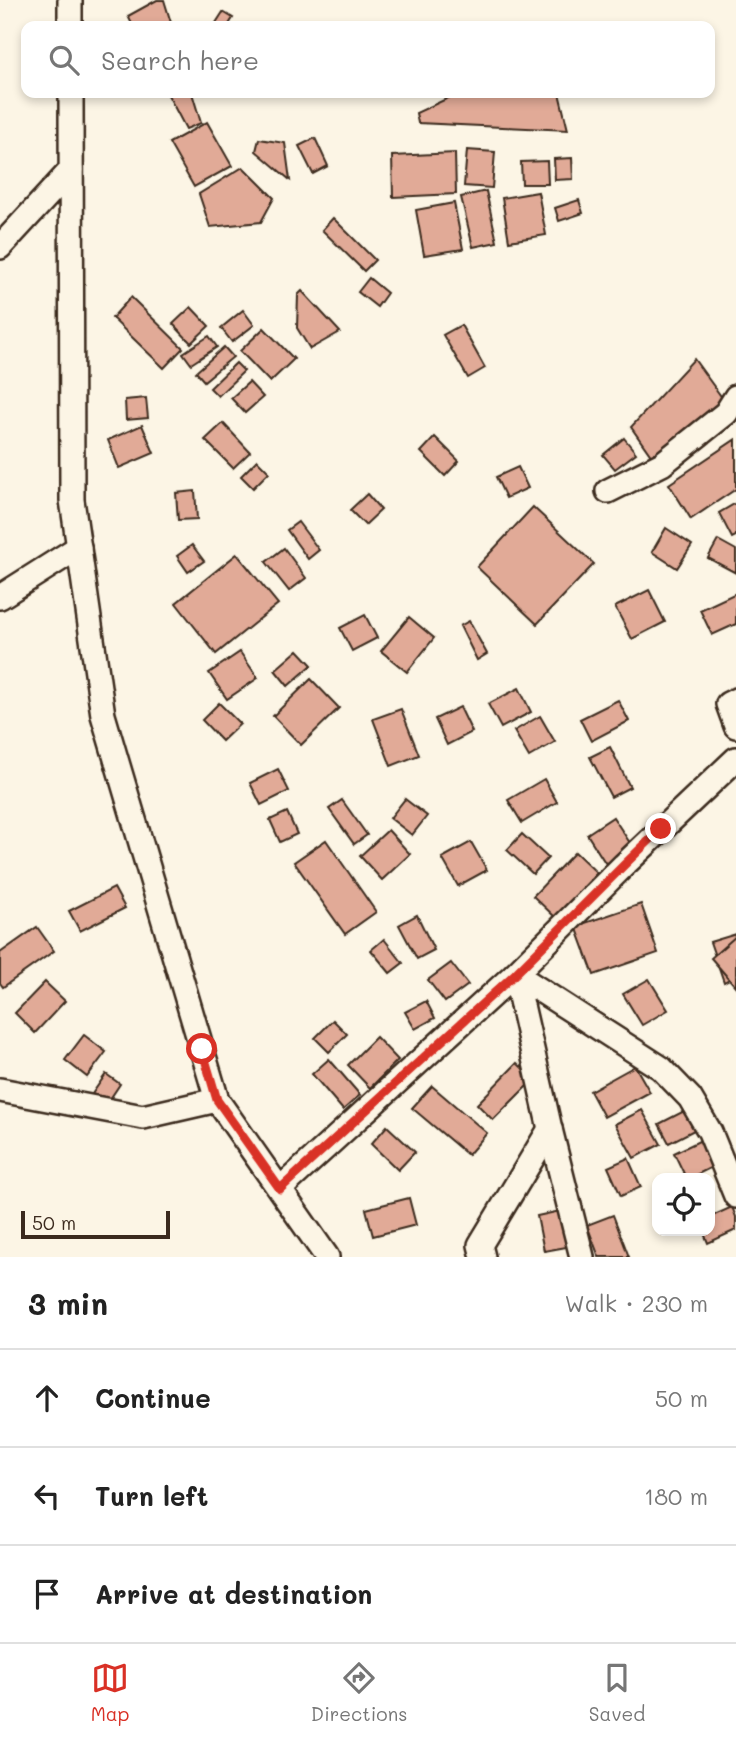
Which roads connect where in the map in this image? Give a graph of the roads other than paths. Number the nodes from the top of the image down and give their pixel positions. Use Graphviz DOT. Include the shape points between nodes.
graph roads {
  1 [pos="70,0"];
  2 [pos="70,21"];
  3 [pos="71,98"];
  4 [pos="71,170"];
  5 [pos="0,247"];
  6 [pos="733,414"];
  7 [pos="608,491"];
  8 [pos="79,547"];
  9 [pos="0,597"];
  10 [pos="736,700"];
  11 [pos="736,726"];
  12 [pos="736,758"];
  13 [pos="515,974"];
  14 [pos="0,1090"];
  15 [pos="217,1100"];
  16 [pos="550,1129"];
  17 [pos="280,1189"];
  18 [pos="736,1196"];
  19 [pos="327,1257"];
  20 [pos="482,1257"];
  21 [pos="582,1257"];
  1 -- 2 [label="street"];
  3 -- 4 [label="street"];
  4 -- 5 [label="street"];
  4 -- 8 [label="street" via="72,500"];
  6 -- 7 [label="street" via="662,464"];
  8 -- 9 [label="street"];
  8 -- 15 [label="street" via="103,715"];
  10 -- 11 [label="street" via="729,705"];
  12 -- 13 [label="street"];
  13 -- 16 [label="street"];
  13 -- 17 [label="street"];
  13 -- 18 [label="street" via="661,1068 690,1098 710,1132"];
  14 -- 15 [label="street" via="143,1117"];
  15 -- 17 [label="street"];
  16 -- 20 [label="street" via="480,1245"];
  16 -- 21 [label="street"];
  17 -- 19 [label="street"];
}
